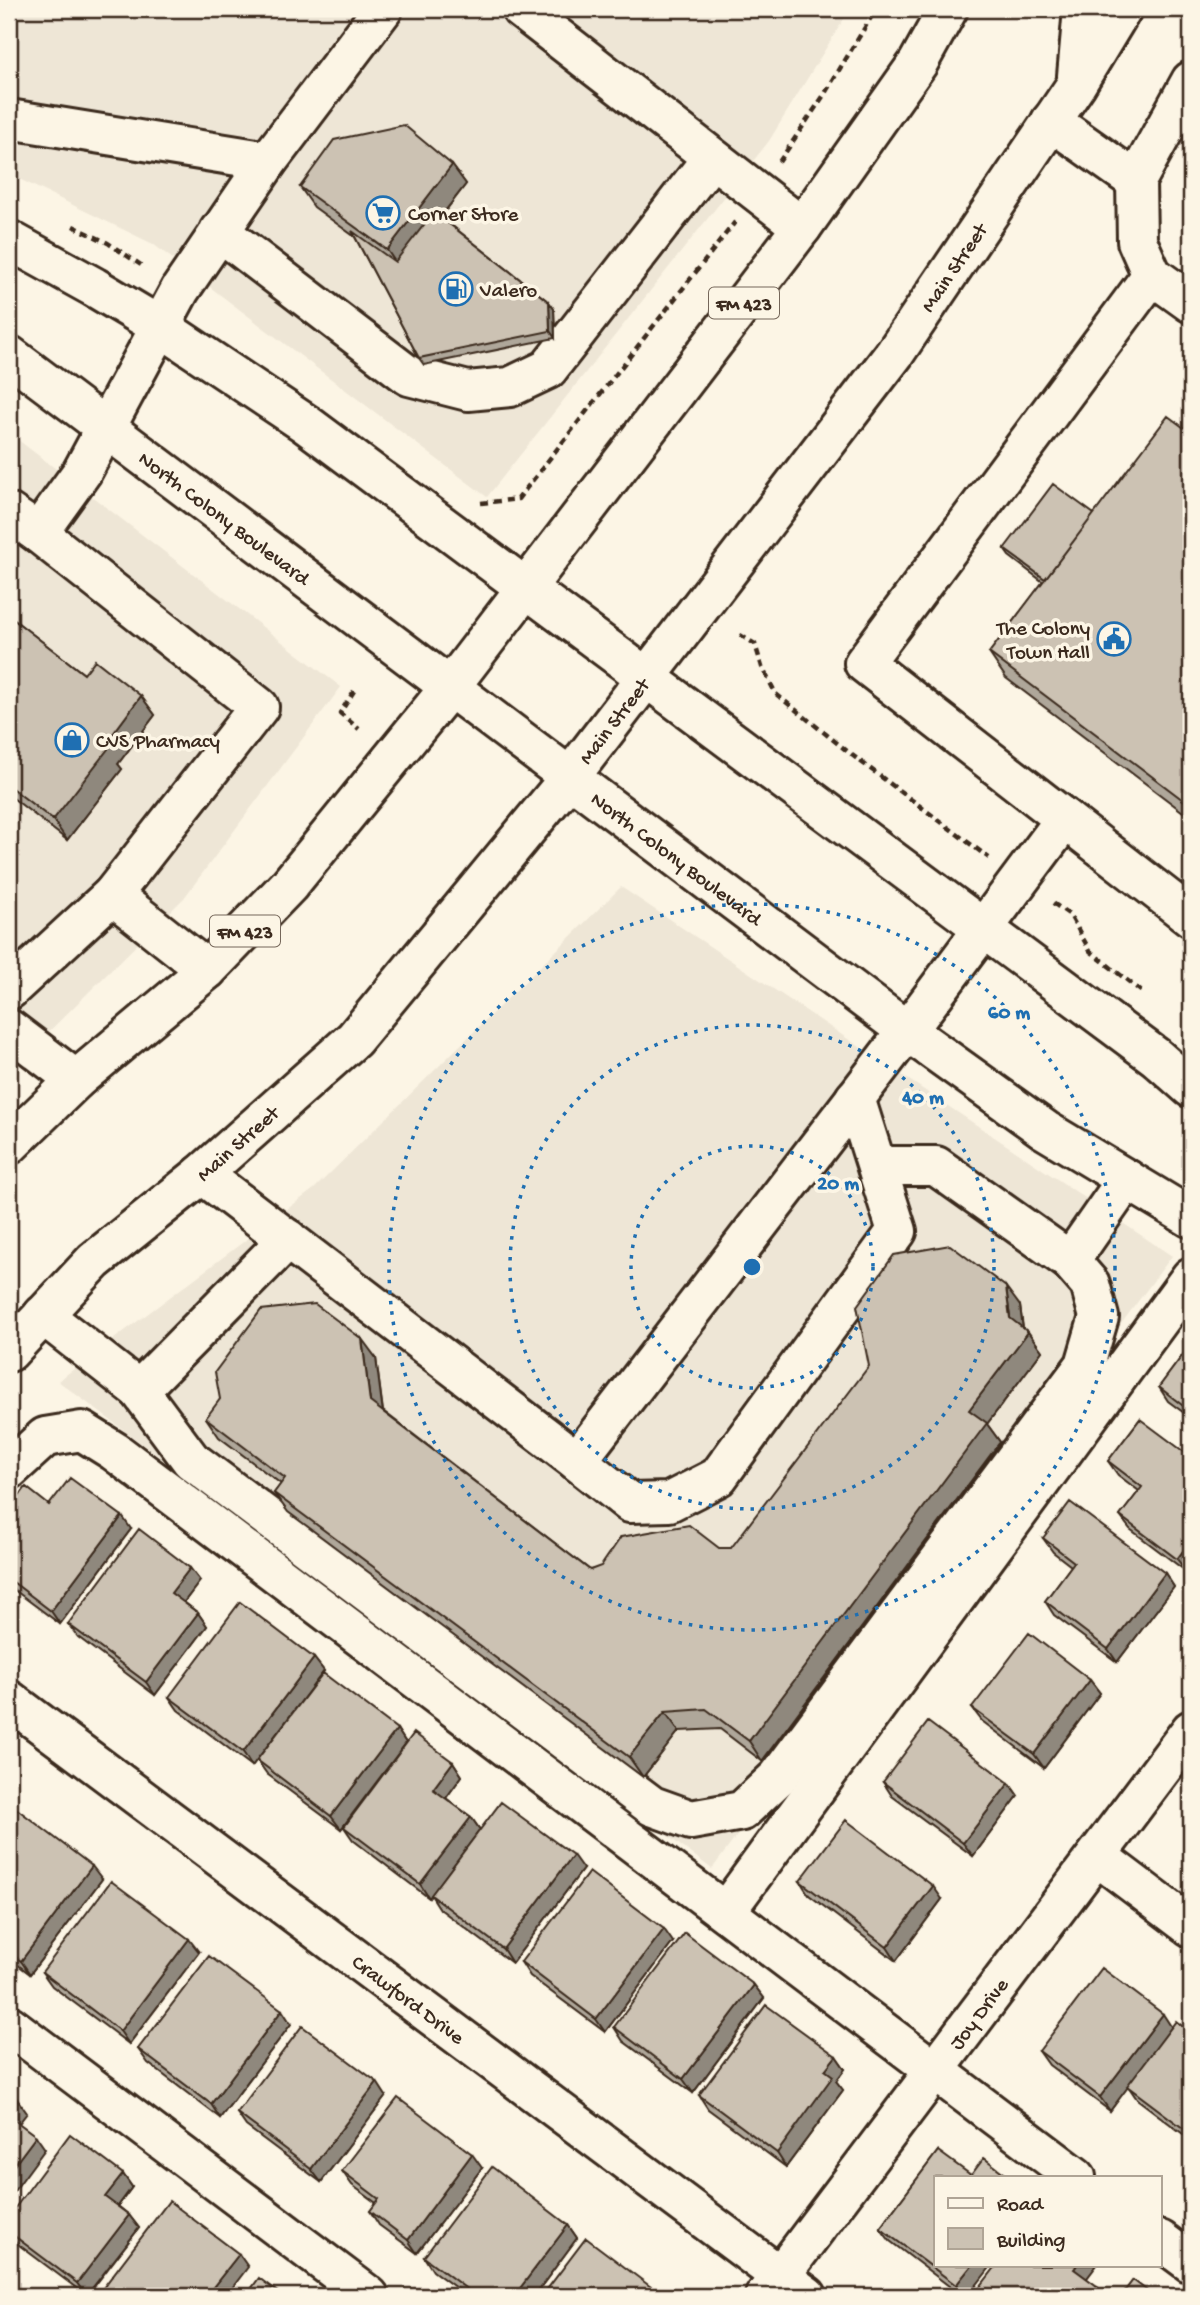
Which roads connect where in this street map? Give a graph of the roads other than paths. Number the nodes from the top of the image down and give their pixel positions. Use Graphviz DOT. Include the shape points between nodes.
graph roads {
  1 [pos="383,9"];
  2 [pos="521,9"];
  3 [pos="948,9"];
  4 [pos="1083,9"];
  5 [pos="1122,9"];
  6 [pos="1191,81"];
  7 [pos="1076,85"];
  8 [pos="9,119"];
  9 [pos="1051,121"];
  10 [pos="1180,125"];
  11 [pos="712,158"];
  12 [pos="268,161"];
  13 [pos="1136,181"];
  14 [pos="802,228"];
  15 [pos="219,231"];
  16 [pos="9,240"];
  17 [pos="1152,275"];
  18 [pos="1191,303"];
  19 [pos="161,327"];
  20 [pos="9,355"];
  21 [pos="107,429"];
  22 [pos="23,523"];
  23 [pos="526,586"];
  24 [pos="646,677"];
  25 [pos="450,687"];
  26 [pos="570,777"];
  27 [pos="1065,819"];
  28 [pos="112,895"];
  29 [pos="1191,917"];
  30 [pos="982,928"];
  31 [pos="206,970"];
  32 [pos="13,978"];
  33 [pos="9,1029"];
  34 [pos="907,1031"];
  35 [pos="76,1080"];
  36 [pos="1191,1088"];
  37 [pos="855,1098"];
  38 [pos="9,1145"];
  39 [pos="877,1166"];
  40 [pos="202,1174"];
  41 [pos="1127,1179"];
  42 [pos="1191,1218"];
  43 [pos="288,1239"];
  44 [pos="1070,1261"];
  45 [pos="1191,1277"];
  46 [pos="43,1315"];
  47 [pos="9,1352"];
  48 [pos="139,1390"];
  49 [pos="577,1461"];
  50 [pos="9,1470"];
  51 [pos="9,1700"];
  52 [pos="1191,1730"];
  53 [pos="1097,1856"];
  54 [pos="726,1911"];
  55 [pos="1191,1927"];
  56 [pos="9,2025"];
  57 [pos="934,2071"];
  58 [pos="1075,2176"];
  59 [pos="1162,2241"];
  60 [pos="1191,2263"];
  61 [pos="784,2290"];
  62 [pos="369,2296"];
  1 -- 12 [label="main road"];
  2 -- 11 [label="main road"];
  3 -- 14 [label="main road, FM 423" via="918,63"];
  4 -- 7 [label="main road"];
  5 -- 7 [label="main road, Main Street"];
  6 -- 10 [label="main road"];
  7 -- 9 [label="main road, Main Street"];
  8 -- 12 [label="main road"];
  9 -- 13 [label="main road"];
  9 -- 24 [label="main road, Main Street" via="895,353"];
  10 -- 13 [label="main road"];
  11 -- 14 [label="main road"];
  11 -- 15 [label="main road" via="548,369 510,387 468,391 410,376"];
  12 -- 15 [label="main road"];
  13 -- 17 [label="main road" via="1137,241"];
  14 -- 23 [label="main road, FM 423"];
  15 -- 19 [label="main road"];
  16 -- 19 [label="main road"];
  17 -- 18 [label="main road"];
  17 -- 27 [label="main road" via="864,663"];
  19 -- 21 [label="main road"];
  19 -- 23 [label="main road" via="306,424"];
  20 -- 21 [label="main road, North Colony Boulevard"];
  21 -- 22 [label="main road" via="82,472"];
  21 -- 25 [label="main road, North Colony Boulevard"];
  22 -- 28 [label="main road" via="258,707"];
  23 -- 24 [label="main road"];
  23 -- 25 [label="main road, FM 423"];
  24 -- 26 [label="main road, Main Street"];
  24 -- 30 [label="main road"];
  25 -- 26 [label="main road, North Colony Boulevard"];
  25 -- 31 [label="main road, FM 423" via="289,885"];
  26 -- 34 [label="main road, North Colony Boulevard"];
  26 -- 40 [label="main road, Main Street" via="354,1039"];
  27 -- 29 [label="main road"];
  27 -- 30 [label="main road"];
  28 -- 31 [label="main road"];
  28 -- 32 [label="main road"];
  30 -- 34 [label="main road"];
  30 -- 36 [label="main road"];
  31 -- 35 [label="main road, FM 423"];
  33 -- 35 [label="main road"];
  34 -- 37 [label="main road"];
  34 -- 41 [label="main road, North Colony Boulevard" via="1045,1130"];
  35 -- 38 [label="main road, FM 423"];
  37 -- 39 [label="main road"];
  37 -- 49 [label="main road"];
  39 -- 44 [label="main road" via="936,1166"];
  39 -- 49 [label="main road" via="897,1231 718,1477 669,1502 629,1503"];
  40 -- 43 [label="main road"];
  40 -- 46 [label="main road, Main Street" via="94,1261"];
  41 -- 42 [label="main road, North Colony Boulevard"];
  41 -- 44 [label="main road"];
  43 -- 48 [label="main road"];
  43 -- 49 [label="main road"];
  44 -- 48 [label="main road" via="1090,1284 1099,1317 1085,1365 778,1777 742,1811 691,1821 652,1806 191,1460"];
  45 -- 54 [label="main road"];
  46 -- 47 [label="main road, Main Street"];
  46 -- 48 [label="main road"];
  50 -- 54 [label="main road" via="45,1437 82,1431"];
  51 -- 61 [label="main road, Crawford Drive"];
  52 -- 53 [label="main road, Joy Drive"];
  53 -- 55 [label="main road"];
  53 -- 57 [label="main road, Joy Drive"];
  54 -- 57 [label="main road"];
  56 -- 62 [label="main road"];
  57 -- 58 [label="main road"];
  57 -- 61 [label="main road, Joy Drive"];
  59 -- 60 [label="main road"];
}
